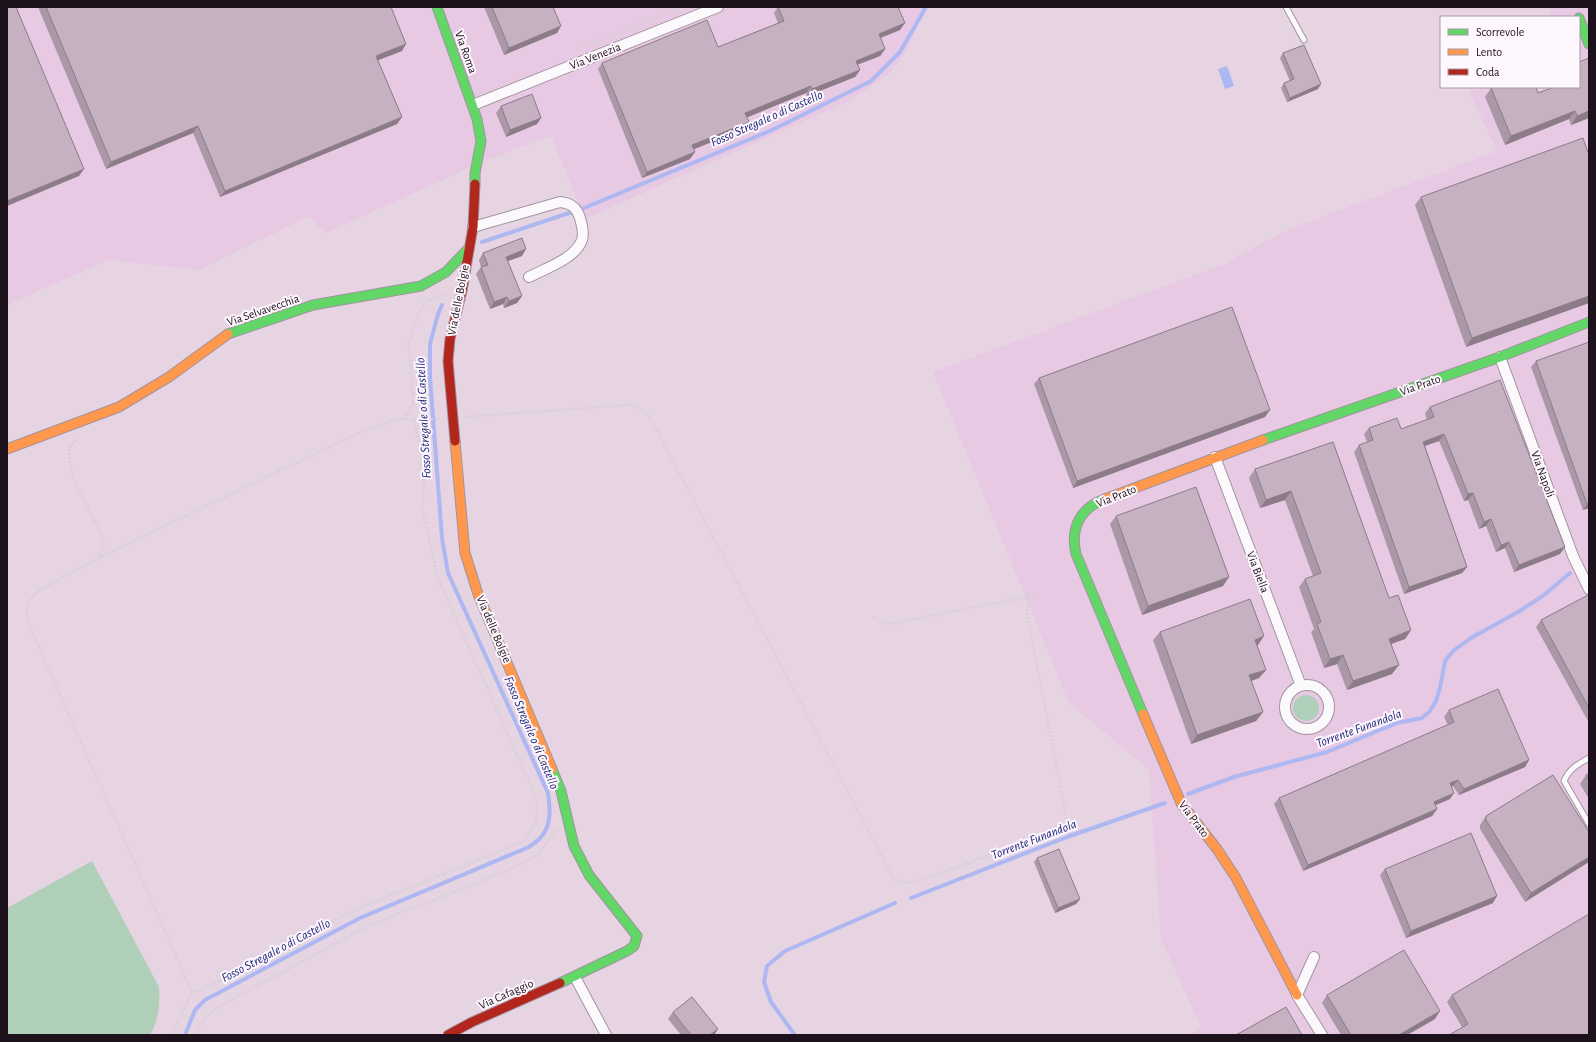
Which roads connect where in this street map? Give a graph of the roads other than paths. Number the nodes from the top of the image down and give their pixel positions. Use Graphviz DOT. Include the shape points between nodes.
graph roads {
  1 [pos="437,7"];
  2 [pos="718,7"];
  3 [pos="1286,7"];
  4 [pos="1580,20"];
  5 [pos="1304,40"];
  6 [pos="1589,44"];
  7 [pos="473,105"];
  8 [pos="473,227"];
  9 [pos="469,248"];
  10 [pos="529,277"];
  11 [pos="1589,322"];
  12 [pos="1500,357"];
  13 [pos="7,449"];
  14 [pos="1214,457"];
  15 [pos="1589,589"];
  16 [pos="1301,686"];
  17 [pos="1589,758"];
  18 [pos="1589,824"];
  19 [pos="1314,957"];
  20 [pos="575,977"];
  21 [pos="1298,995"];
  22 [pos="448,1035"];
  23 [pos="606,1035"];
  24 [pos="1322,1035"];
  1 -- 7 [label="street, Via Roma"];
  2 -- 7 [label="street, Via Venezia"];
  3 -- 5 [label="lane"];
  4 -- 6 [label="street"];
  7 -- 8 [label="street, Via Roma" via="478,119 480,141 475,172"];
  8 -- 9 [label="street, Via delle Bolgie"];
  8 -- 10 [label="street" via="560,202 571,204 580,219 583,234 580,244 569,256"];
  9 -- 13 [label="street, Via Selvavecchia" via="446,272 421,286 313,305 226,335 169,377 119,407"];
  9 -- 20 [label="street, Via delle Bolgie" via="450,339 448,361 450,418 465,553 478,594 561,791 574,846 589,875 637,936 634,946 629,950"];
  11 -- 12 [label="street, Via Prato"];
  12 -- 14 [label="street, Via Prato"];
  12 -- 15 [label="street, Via Napoli" via="1573,556"];
  14 -- 16 [label="street, Via Biella"];
  14 -- 21 [label="street, Via Prato" via="1094,503 1087,508 1075,526 1073,546 1181,804 1217,849 1236,878"];
  16 -- 16 [label="street" via="1289,695 1285,710 1292,723 1299,728 1314,728 1326,720 1330,705 1323,691 1309,685"];
  17 -- 18 [label="lane" via="1572,768 1564,781"];
  19 -- 21 [label="street"];
  20 -- 22 [label="street, Via Cafaggio"];
  20 -- 23 [label="street"];
  21 -- 24 [label="street, Via Prato"];
}
